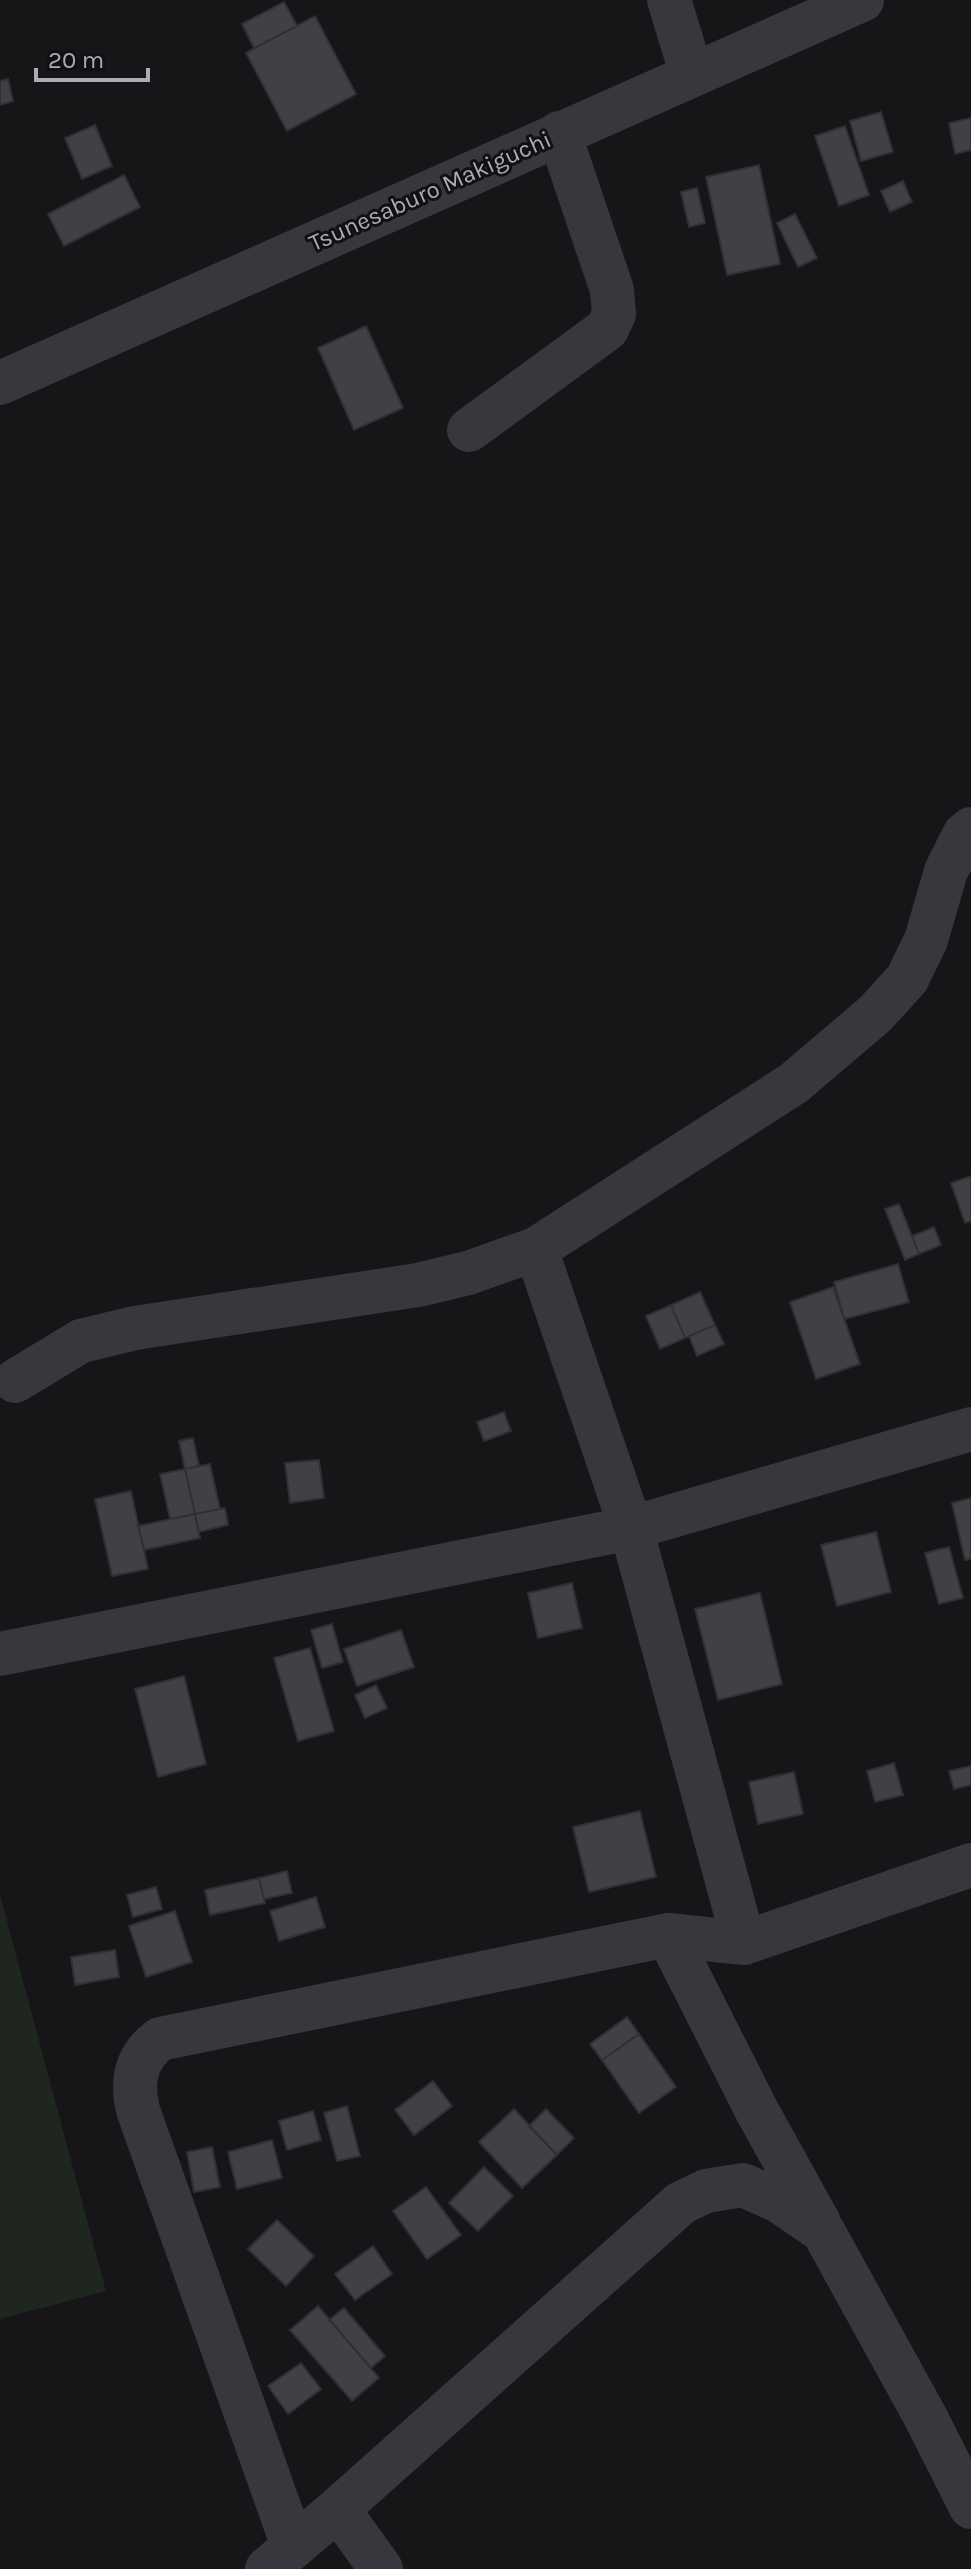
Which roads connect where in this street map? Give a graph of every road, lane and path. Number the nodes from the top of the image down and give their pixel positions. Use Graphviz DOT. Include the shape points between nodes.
graph roads {
  1 [pos="669,0"];
  2 [pos="862,0"];
  3 [pos="692,75"];
  4 [pos="559,133"];
  5 [pos="0,383"];
  6 [pos="469,430"];
  7 [pos="971,829"];
  8 [pos="536,1249"];
  9 [pos="15,1381"];
  10 [pos="971,1429"];
  11 [pos="631,1528"];
  12 [pos="0,1654"];
  13 [pos="971,1865"];
  14 [pos="668,1935"];
  15 [pos="744,1943"];
  16 [pos="823,2231"];
  17 [pos="971,2507"];
  18 [pos="338,2509"];
  19 [pos="280,2558"];
  20 [pos="381,2569"];
  1 -- 3 [label="street"];
  2 -- 3 [label="street, Tsunesaburo Makiguchi"];
  3 -- 4 [label="street, Tsunesaburo Makiguchi"];
  4 -- 5 [label="street, Tsunesaburo Makiguchi"];
  4 -- 6 [label="street" via="612,290 614,314 607,329"];
  7 -- 8 [label="street" via="946,871 926,940 907,979 875,1014 794,1083"];
  8 -- 9 [label="street" via="418,1285 81,1341"];
  8 -- 11 [label="street"];
  10 -- 11 [label="street"];
  11 -- 12 [label="street"];
  11 -- 15 [label="street"];
  13 -- 15 [label="street"];
  14 -- 15 [label="street"];
  14 -- 16 [label="street"];
  14 -- 19 [label="street" via="160,2039 142,2056 133,2089 138,2110"];
  16 -- 17 [label="street"];
  16 -- 18 [label="street" via="779,2201 743,2185 706,2191 681,2203"];
  18 -- 19 [label="street"];
  18 -- 20 [label="street"];
}
